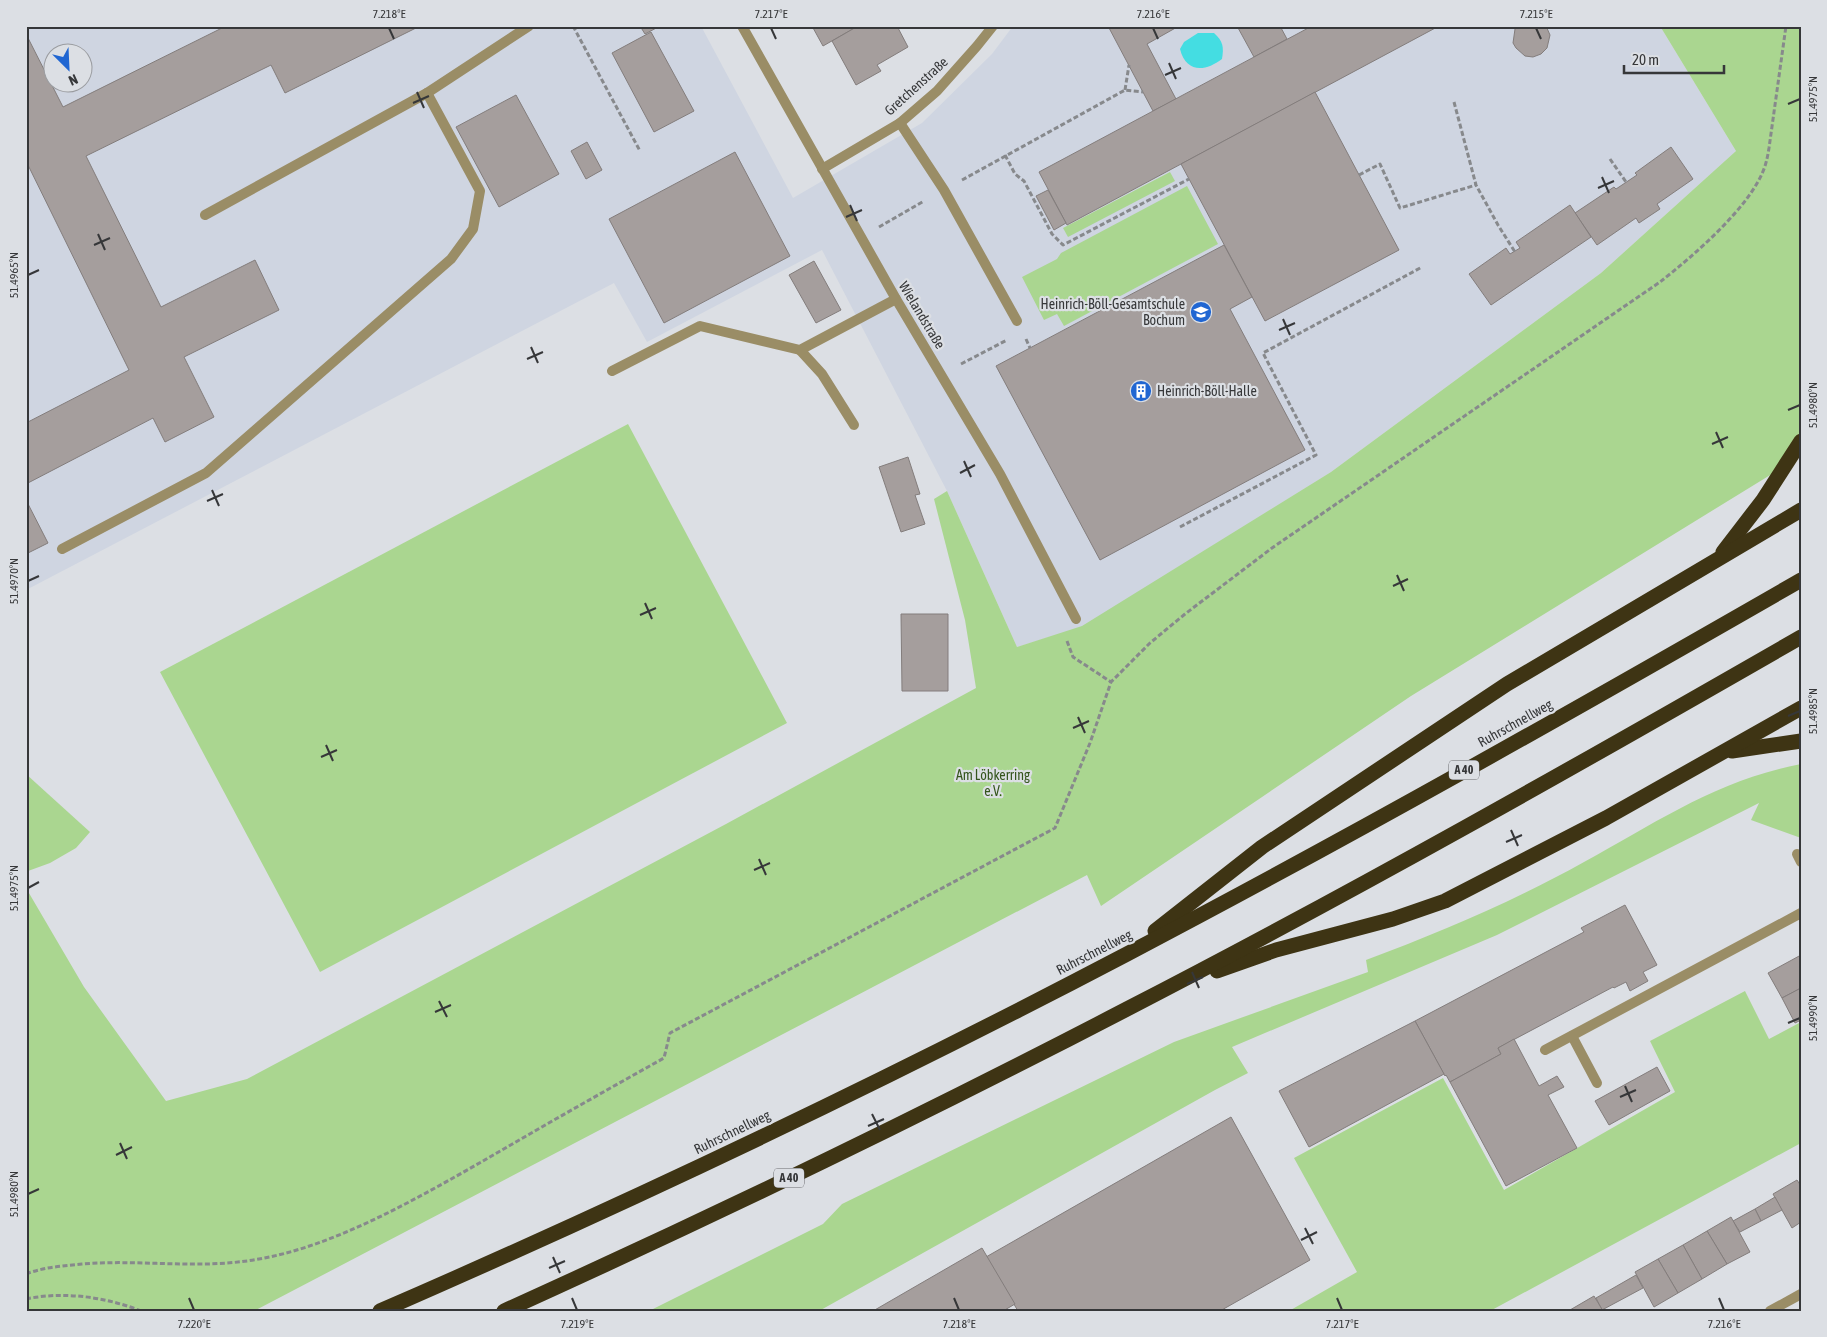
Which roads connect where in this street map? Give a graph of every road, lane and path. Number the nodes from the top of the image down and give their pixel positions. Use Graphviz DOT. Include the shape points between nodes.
graph roads {
  1 [pos="529,26"];
  2 [pos="573,26"];
  3 [pos="742,26"];
  4 [pos="993,26"];
  5 [pos="1786,26"];
  6 [pos="1129,65"];
  7 [pos="1125,90"];
  8 [pos="427,92"];
  9 [pos="1143,92"];
  10 [pos="1454,102"];
  11 [pos="900,123"];
  12 [pos="640,151"];
  13 [pos="1005,155"];
  14 [pos="1610,159"];
  15 [pos="822,169"];
  16 [pos="1359,174"];
  17 [pos="1189,179"];
  18 [pos="1626,182"];
  19 [pos="1476,184"];
  20 [pos="944,190"];
  21 [pos="205,215"];
  22 [pos="861,237"];
  23 [pos="1515,252"];
  24 [pos="1422,267"];
  25 [pos="896,299"];
  26 [pos="1017,321"];
  27 [pos="1014,336"];
  28 [pos="800,350"];
  29 [pos="612,371"];
  30 [pos="942,375"];
  31 [pos="854,425"];
  32 [pos="1801,441"];
  33 [pos="1801,510"];
  34 [pos="1180,527"];
  35 [pos="62,549"];
  36 [pos="1717,560"];
  37 [pos="1801,580"];
  38 [pos="1076,619"];
  39 [pos="1801,637"];
  40 [pos="1111,682"];
  41 [pos="1801,708"];
  42 [pos="1801,741"];
  43 [pos="1723,752"];
  44 [pos="1801,913"];
  45 [pos="1124,956"];
  46 [pos="1128,1009"];
  47 [pos="1572,1036"];
  48 [pos="1545,1050"];
  49 [pos="1597,1083"];
  50 [pos="26,1274"];
  51 [pos="1801,1294"];
  52 [pos="26,1299"];
  53 [pos="141,1311"];
  54 [pos="380,1311"];
  55 [pos="504,1311"];
  56 [pos="1770,1311"];
  1 -- 8 [label="street"];
  2 -- 12 [label="path"];
  3 -- 15 [label="street, Wielandstraße"];
  4 -- 11 [label="street, Gretchenstraße" via="937,91"];
  5 -- 40 [label="path" via="1765,166 1756,185 1711,237 1660,282 1272,548 1150,643"];
  6 -- 7 [label="path"];
  7 -- 9 [label="path"];
  7 -- 13 [label="path"];
  8 -- 21 [label="street"];
  8 -- 35 [label="street" via="480,191 473,229 451,259 206,473"];
  10 -- 19 [label="path"];
  11 -- 15 [label="street, Gretchenstraße"];
  11 -- 20 [label="street"];
  13 -- 17 [label="path" via="1015,174 1024,181 1052,234 1063,245"];
  13 -- 20 [label="path"];
  14 -- 18 [label="path"];
  15 -- 22 [label="street, Wielandstraße"];
  16 -- 19 [label="path" via="1380,164 1400,208"];
  19 -- 23 [label="path"];
  20 -- 22 [label="path"];
  20 -- 26 [label="street"];
  22 -- 25 [label="street, Wielandstraße"];
  24 -- 34 [label="path" via="1263,353 1316,455"];
  25 -- 28 [label="street"];
  25 -- 30 [label="street, Wielandstraße"];
  27 -- 30 [label="path"];
  28 -- 29 [label="street" via="700,326"];
  28 -- 31 [label="street" via="822,374"];
  30 -- 38 [label="street, Wielandstraße" via="1000,474"];
  32 -- 36 [label="highway" via="1763,500"];
  33 -- 36 [label="highway"];
  36 -- 45 [label="highway" via="1507,684 1262,846"];
  37 -- 45 [label="highway, Ruhrschnellweg / A 40" via="1578,708"];
  38 -- 40 [label="path" via="1065,634 1073,657"];
  39 -- 46 [label="highway, A 40" via="1453,834"];
  40 -- 50 [label="path" via="1055,828 670,1033 664,1058 436,1187 387,1213 322,1241 259,1259 212,1265 106,1262 62,1266"];
  41 -- 43 [label="highway"];
  42 -- 43 [label="highway"];
  43 -- 46 [label="highway" via="1606,818 1445,901 1394,919 1276,950 1191,981"];
  44 -- 47 [label="street"];
  45 -- 54 [label="highway, Ruhrschnellweg / A 40" via="693,1170"];
  46 -- 55 [label="highway, A 40" via="813,1167"];
  47 -- 48 [label="street"];
  47 -- 49 [label="street"];
  51 -- 56 [label="street"];
  52 -- 53 [label="path" via="98,1298"];
}
